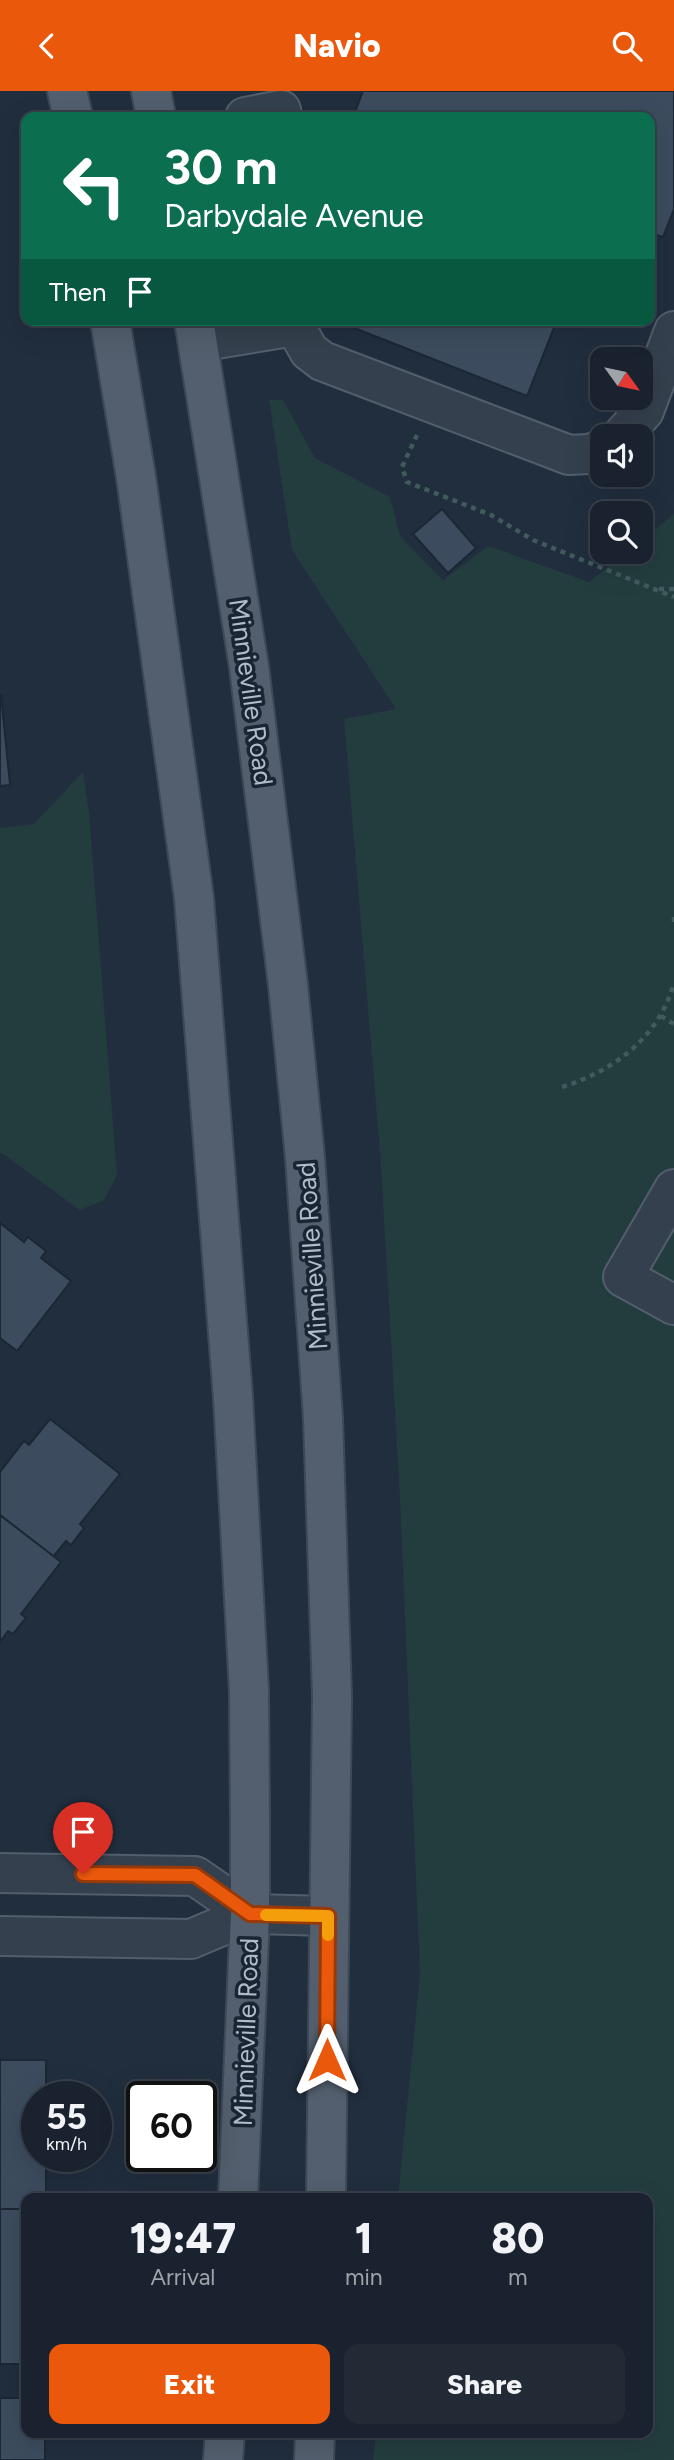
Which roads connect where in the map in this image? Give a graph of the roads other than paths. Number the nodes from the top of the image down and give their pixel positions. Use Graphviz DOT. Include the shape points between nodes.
graph roads {
  1 [pos="67,91"];
  2 [pos="151,91"];
  3 [pos="72,112"];
  4 [pos="155,112"];
  5 [pos="111,326"];
  6 [pos="258,326"];
  7 [pos="296,326"];
  8 [pos="196,331"];
  9 [pos="674,331"];
  10 [pos="633,424"];
  11 [pos="590,453"];
  12 [pos="672,1197"];
  13 [pos="674,1305"];
  14 [pos="0,1873"];
  15 [pos="250,1914"];
  16 [pos="328,1916"];
  17 [pos="0,1937"];
  18 [pos="239,2193"];
  19 [pos="326,2193"];
  20 [pos="225,2438"];
  21 [pos="315,2438"];
  22 [pos="223,2460"];
  23 [pos="314,2460"];
  1 -- 3 [label="main road"];
  2 -- 4 [label="main road"];
  5 -- 15 [label="main road, Minnieville Road" via="195,912 233,1397 249,1691"];
  6 -- 8 [label="street"];
  7 -- 11 [label="street" via="309,351 322,361 569,455"];
  8 -- 16 [label="main road, Minnieville Road" via="249,667 305,1158 323,1419 332,1696"];
  9 -- 10 [label="street" via="644,411"];
  12 -- 13 [label="street" via="623,1277"];
  14 -- 15 [label="street" via="195,1875"];
  15 -- 16 [label="street"];
  15 -- 17 [label="street" via="191,1939"];
  15 -- 18 [label="main road, Minnieville Road"];
  16 -- 19 [label="main road, Minnieville Road"];
  20 -- 22 [label="main road"];
  21 -- 23 [label="main road"];
}
